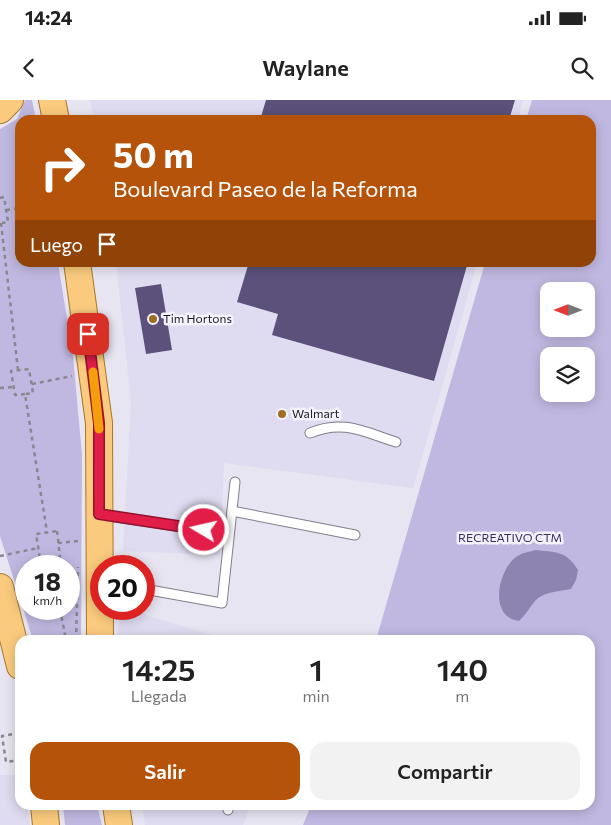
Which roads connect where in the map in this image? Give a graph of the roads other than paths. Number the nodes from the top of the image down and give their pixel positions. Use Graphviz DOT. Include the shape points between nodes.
graph roads {
  1 [pos="10,100"];
  2 [pos="52,100"];
  3 [pos="0,110"];
  4 [pos="55,115"];
  5 [pos="78,267"];
  6 [pos="310,434"];
  7 [pos="396,442"];
  8 [pos="235,482"];
  9 [pos="232,511"];
  10 [pos="99,514"];
  11 [pos="204,530"];
  12 [pos="356,535"];
  13 [pos="100,555"];
  14 [pos="0,587"];
  15 [pos="155,591"];
  16 [pos="100,620"];
  17 [pos="100,635"];
  18 [pos="15,646"];
  19 [pos="44,810"];
  20 [pos="117,810"];
  21 [pos="46,825"];
  22 [pos="119,825"];
  1 -- 3 [label="main road"];
  2 -- 4 [label="main road"];
  5 -- 10 [label="main road" via="99,423"];
  6 -- 7 [label="lane" via="327,426 346,426"];
  8 -- 9 [label="lane"];
  9 -- 12 [label="lane"];
  9 -- 15 [label="lane" via="222,603"];
  10 -- 11 [label="lane"];
  10 -- 13 [label="main road"];
  14 -- 18 [label="main road"];
  16 -- 17 [label="main road"];
  19 -- 21 [label="main road"];
  20 -- 22 [label="main road"];
}
